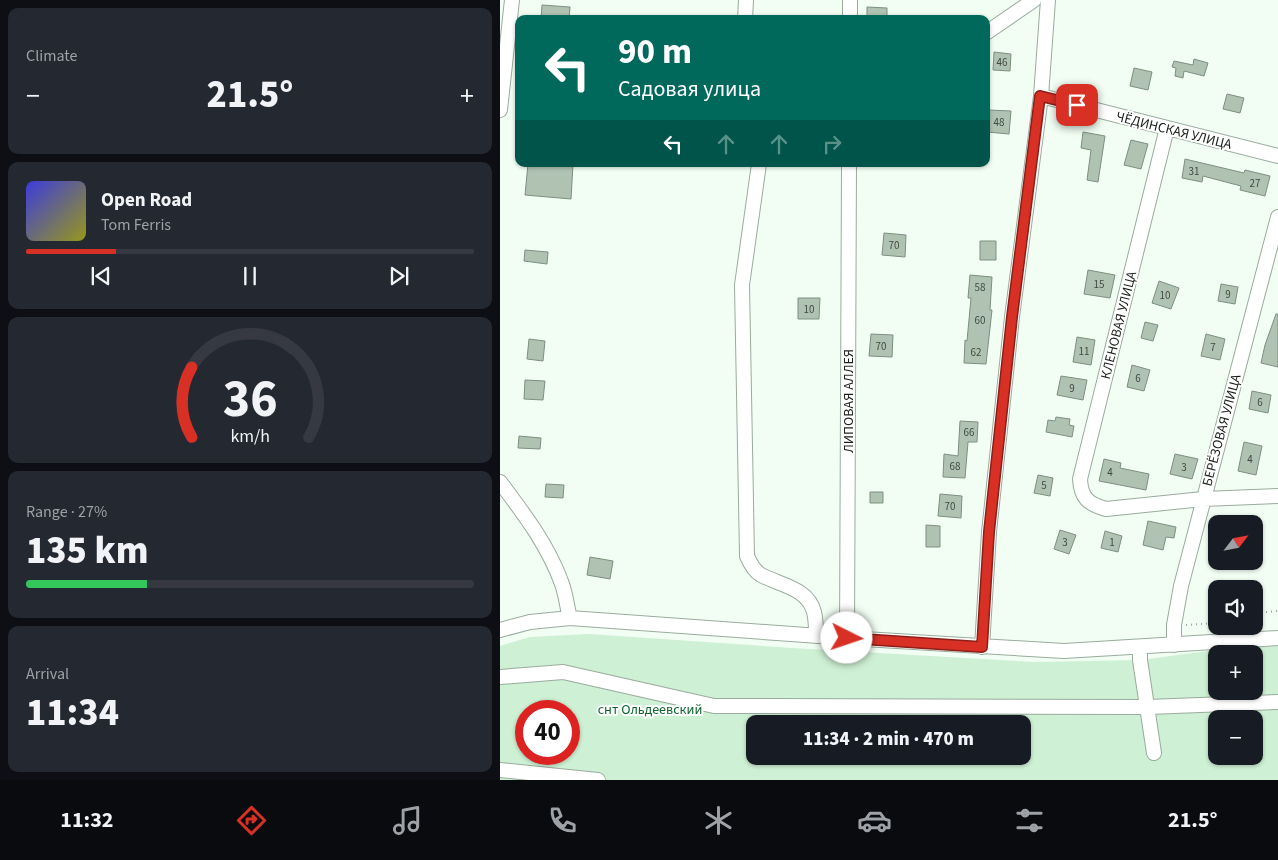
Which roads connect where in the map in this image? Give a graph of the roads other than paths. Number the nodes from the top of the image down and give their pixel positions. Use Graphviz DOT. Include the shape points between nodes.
graph roads {
  1 [pos="512,0"];
  2 [pos="746,0"];
  3 [pos="850,0"];
  4 [pos="1034,0"];
  5 [pos="1048,0"];
  6 [pos="745,15"];
  7 [pos="850,15"];
  8 [pos="990,30"];
  9 [pos="1040,96"];
  10 [pos="500,110"];
  11 [pos="1168,128"];
  12 [pos="1278,156"];
  13 [pos="759,167"];
  14 [pos="849,167"];
  15 [pos="1278,217"];
  16 [pos="500,482"];
  17 [pos="1278,496"];
  18 [pos="1203,500"];
  19 [pos="570,618"];
  20 [pos="500,630"];
  21 [pos="816,636"];
  22 [pos="847,638"];
  23 [pos="1278,638"];
  24 [pos="1174,644"];
  25 [pos="982,647"];
  26 [pos="1140,647"];
  27 [pos="500,677"];
  28 [pos="1278,702"];
  29 [pos="1148,707"];
  30 [pos="1154,753"];
  31 [pos="500,770"];
  32 [pos="598,780"];
  1 -- 10 [label="street"];
  2 -- 6 [label="street"];
  3 -- 7 [label="street"];
  4 -- 8 [label="street"];
  5 -- 9 [label="street"];
  9 -- 11 [label="street, ЧЁДИНСКАЯ УЛИЦА"];
  9 -- 25 [label="street" via="989,532"];
  11 -- 12 [label="street, ЧЁДИНСКАЯ УЛИЦА"];
  11 -- 18 [label="street, КЛЕНОВАЯ УЛИЦА" via="1080,479 1085,498 1094,506 1106,509"];
  13 -- 21 [label="street" via="742,285 747,556 760,574 794,588 810,602"];
  14 -- 22 [label="street, ЛИПОВАЯ АЛЛЕЯ"];
  15 -- 18 [label="street, БЕРЁЗОВАЯ УЛИЦА"];
  16 -- 19 [label="street" via="534,527 550,555 563,586"];
  17 -- 18 [label="street"];
  18 -- 24 [label="street, БЕРЁЗОВАЯ УЛИЦА" via="1181,586"];
  19 -- 20 [label="street" via="530,622"];
  19 -- 21 [label="street"];
  21 -- 22 [label="street"];
  22 -- 25 [label="street"];
  23 -- 24 [label="street"];
  24 -- 26 [label="street"];
  25 -- 26 [label="street" via="1064,651"];
  26 -- 29 [label="street"];
  27 -- 29 [label="street" via="564,672 714,706"];
  28 -- 29 [label="street"];
  29 -- 30 [label="street"];
  31 -- 32 [label="street"];
}
